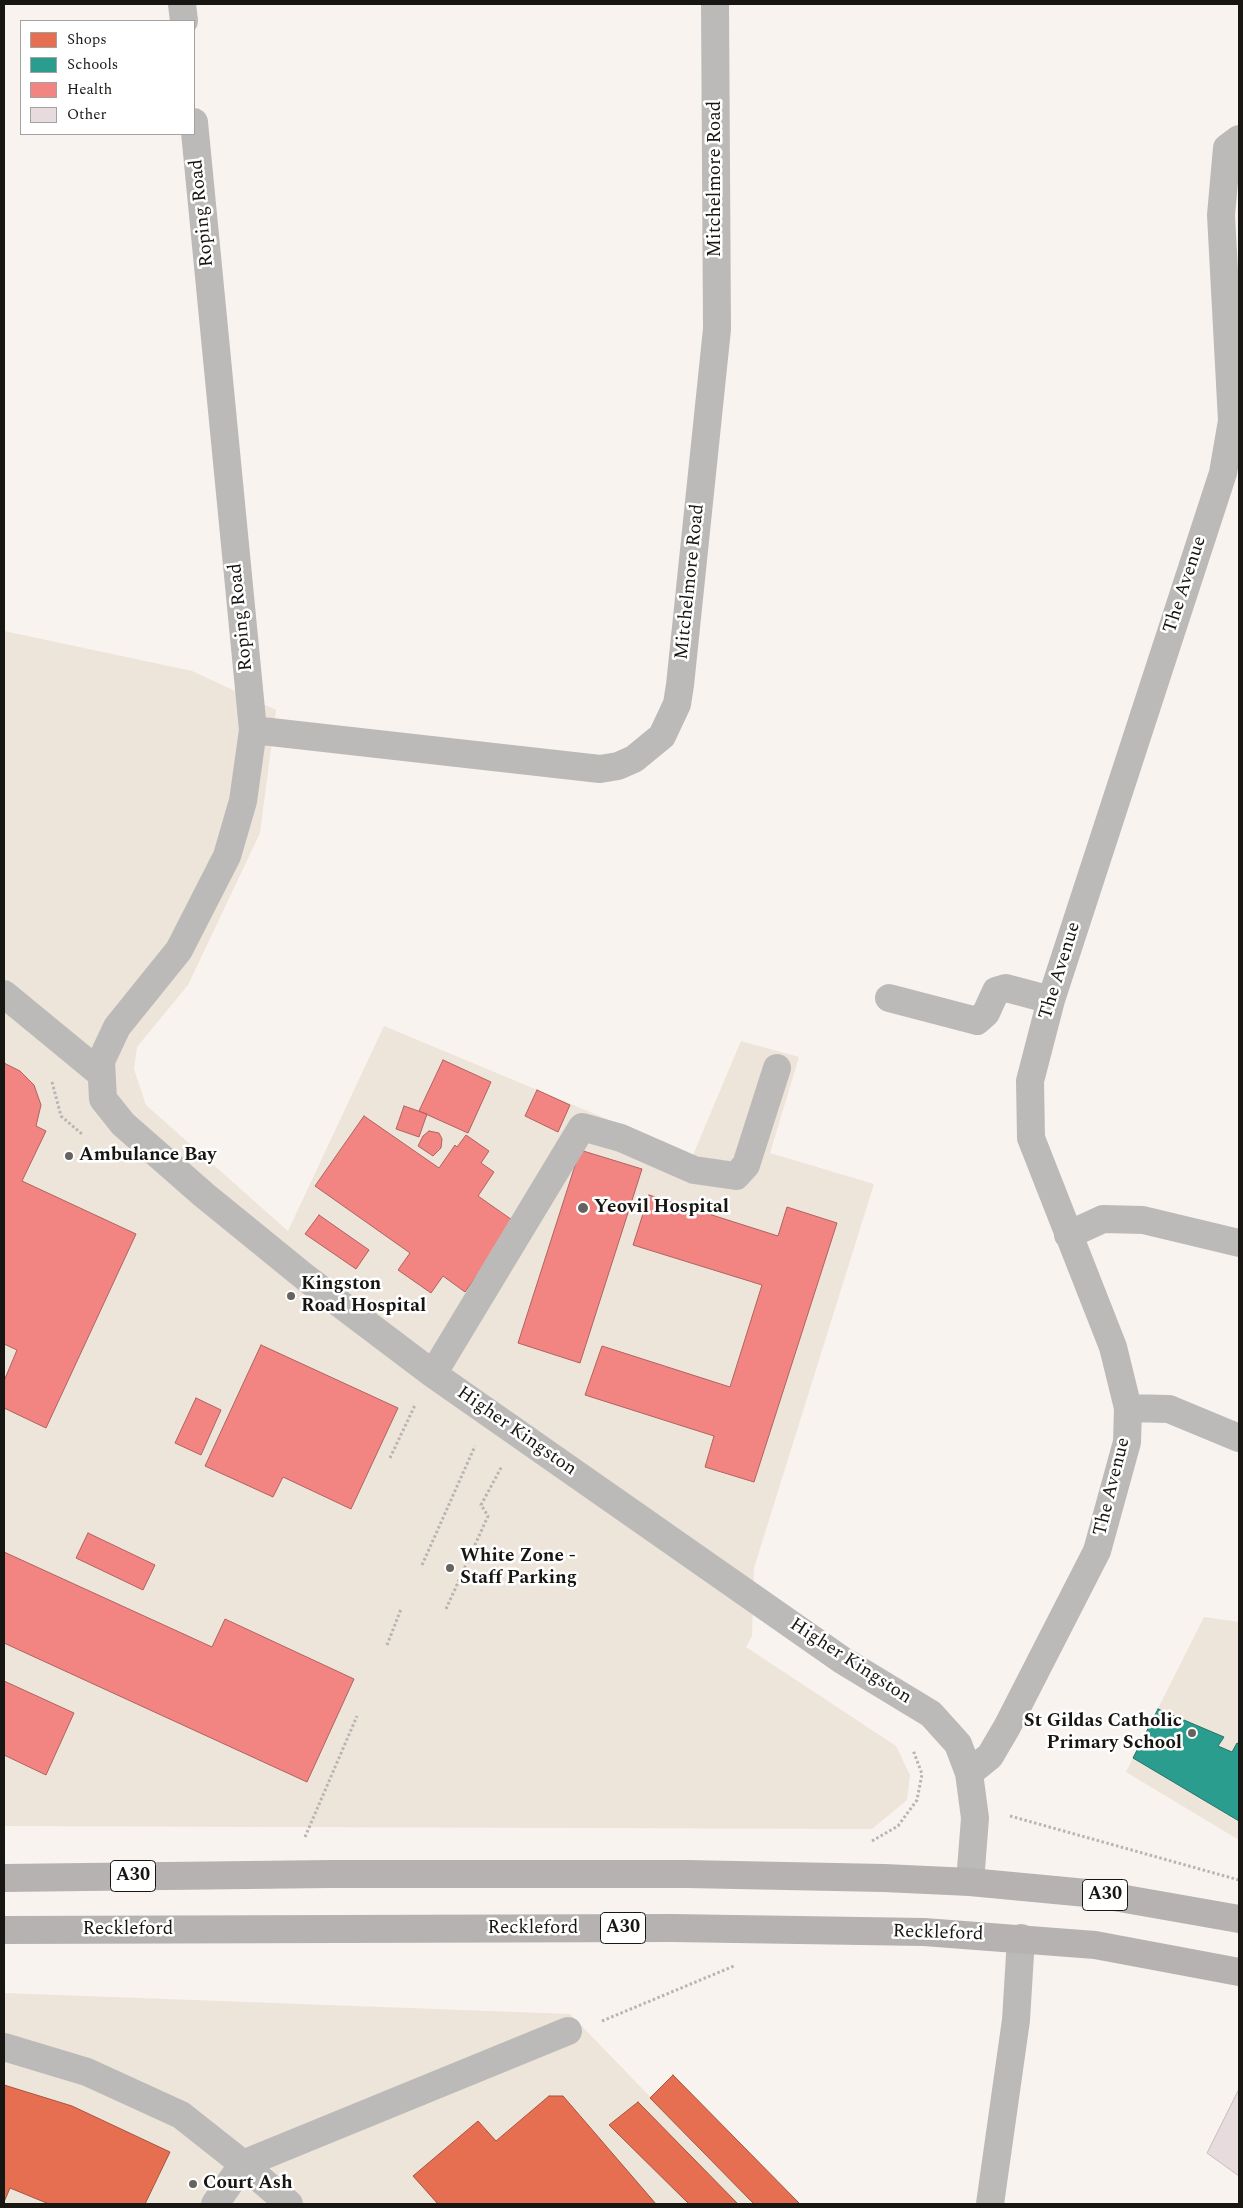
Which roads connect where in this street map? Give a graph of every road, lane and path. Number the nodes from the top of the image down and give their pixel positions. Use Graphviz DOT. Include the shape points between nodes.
graph roads {
  1 [pos="182,4"];
  2 [pos="715,4"];
  3 [pos="184,20"];
  4 [pos="195,132"];
  5 [pos="1239,139"];
  6 [pos="1231,473"];
  7 [pos="253,730"];
  8 [pos="4,994"];
  9 [pos="889,998"];
  10 [pos="1051,1000"];
  11 [pos="776,1068"];
  12 [pos="100,1073"];
  13 [pos="52,1081"];
  14 [pos="83,1135"];
  15 [pos="1068,1235"];
  16 [pos="1239,1243"];
  17 [pos="433,1374"];
  18 [pos="417,1401"];
  19 [pos="1128,1408"];
  20 [pos="1239,1438"];
  21 [pos="475,1445"];
  22 [pos="390,1458"];
  23 [pos="503,1465"];
  24 [pos="422,1565"];
  25 [pos="402,1609"];
  26 [pos="446,1609"];
  27 [pos="387,1645"];
  28 [pos="357,1716"];
  29 [pos="911,1743"];
  30 [pos="969,1773"];
  31 [pos="974,1805"];
  32 [pos="305,1837"];
  33 [pos="315,1837"];
  34 [pos="295,1838"];
  35 [pos="862,1840"];
  36 [pos="4,1878"];
  37 [pos="1239,1880"];
  38 [pos="970,1882"];
  39 [pos="1239,1919"];
  40 [pos="4,1930"];
  41 [pos="1021,1938"];
  42 [pos="742,1963"];
  43 [pos="1239,1972"];
  44 [pos="568,2031"];
  45 [pos="4,2047"];
  46 [pos="243,2164"];
  47 [pos="215,2204"];
  48 [pos="289,2204"];
  49 [pos="990,2204"];
  1 -- 3 [label="street"];
  2 -- 7 [label="street, Mitchelmore Road" via="717,329 680,685 674,712 662,736 634,759 618,766 582,769"];
  4 -- 7 [label="street, Roping Road"];
  5 -- 6 [label="street, The Avenue" via="1227,148 1221,215 1232,421"];
  6 -- 10 [label="street, The Avenue"];
  7 -- 12 [label="street, Roping Road" via="243,801 227,856 179,950 117,1027 100,1061"];
  8 -- 12 [label="street"];
  9 -- 10 [label="street" via="977,1021 986,1013 996,991 1006,988"];
  10 -- 15 [label="street, The Avenue" via="1030,1081 1031,1138"];
  11 -- 17 [label="street" via="746,1165 736,1176 694,1170 622,1138 582,1127"];
  12 -- 17 [label="street, Higher Kingston" via="103,1099 122,1124 252,1234"];
  13 -- 14 [label="path" via="60,1116"];
  15 -- 16 [label="street" via="1103,1219 1143,1220"];
  15 -- 19 [label="street, The Avenue" via="1114,1347"];
  17 -- 30 [label="street, Higher Kingston" via="842,1660 931,1714 958,1744"];
  18 -- 22 [label="path"];
  19 -- 20 [label="street" via="1169,1409"];
  19 -- 30 [label="street, The Avenue" via="1127,1442 1097,1551 1003,1735 990,1756"];
  21 -- 24 [label="path"];
  23 -- 26 [label="path" via="481,1505 488,1516"];
  25 -- 27 [label="path"];
  28 -- 32 [label="path"];
  29 -- 35 [label="path" via="922,1774 917,1800 898,1826 872,1841"];
  30 -- 31 [label="street, Higher Kingston"];
  31 -- 37 [label="path"];
  31 -- 38 [label="street, Higher Kingston"];
  32 -- 33 [label="path"];
  32 -- 34 [label="path"];
  36 -- 38 [label="main road, A30" via="657,1874"];
  38 -- 39 [label="main road, A30" via="1097,1894"];
  40 -- 41 [label="main road, Reckleford / A30" via="672,1928 924,1932"];
  41 -- 43 [label="main road, Reckleford / A30" via="1095,1945"];
  41 -- 49 [label="street" via="1016,2020"];
  42 -- 44 [label="path" via="610,2019"];
  44 -- 46 [label="street"];
  45 -- 46 [label="street" via="87,2072 180,2116"];
  46 -- 47 [label="street"];
  46 -- 48 [label="street"];
}
